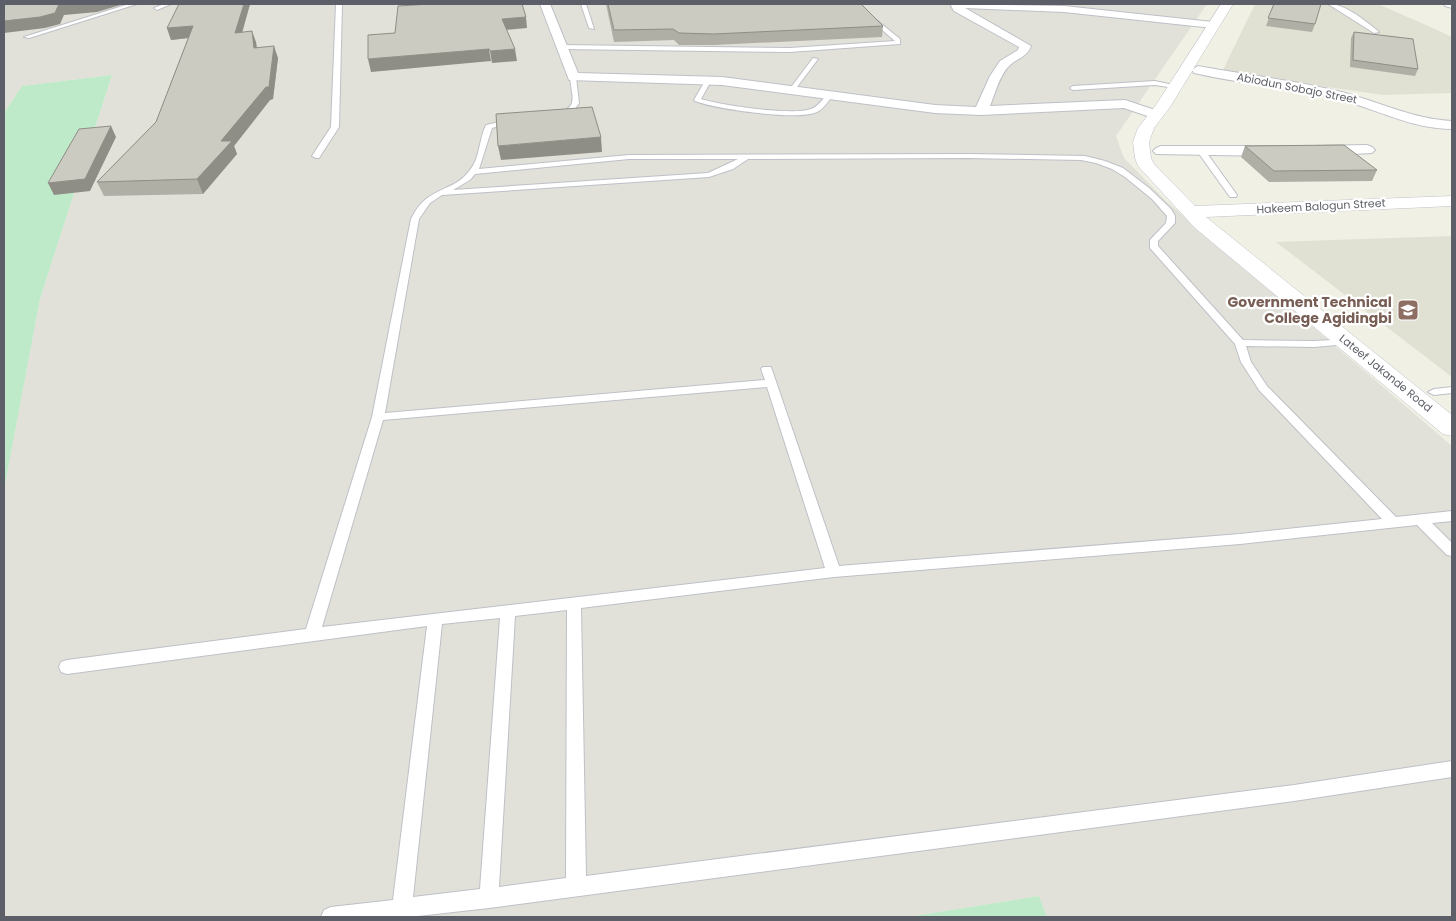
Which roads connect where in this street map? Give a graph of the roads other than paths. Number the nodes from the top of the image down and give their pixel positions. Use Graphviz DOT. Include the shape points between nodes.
graph roads {
  1 [pos="134,4"];
  2 [pos="168,4"];
  3 [pos="339,4"];
  4 [pos="545,4"];
  5 [pos="583,4"];
  6 [pos="854,4"];
  7 [pos="1241,4"];
  8 [pos="1331,4"];
  9 [pos="1225,7"];
  10 [pos="157,8"];
  11 [pos="1208,8"];
  12 [pos="1213,24"];
  13 [pos="592,28"];
  14 [pos="1376,32"];
  15 [pos="27,37"];
  16 [pos="562,47"];
  17 [pos="815,58"];
  18 [pos="1198,70"];
  19 [pos="573,77"];
  20 [pos="708,81"];
  21 [pos="1175,86"];
  22 [pos="1073,88"];
  23 [pos="792,90"];
  24 [pos="830,95"];
  25 [pos="981,111"];
  26 [pos="543,117"];
  27 [pos="1162,119"];
  28 [pos="524,120"];
  29 [pos="1452,125"];
  30 [pos="1162,144"];
  31 [pos="1367,150"];
  32 [pos="1201,151"];
  33 [pos="316,156"];
  34 [pos="749,156"];
  35 [pos="474,172"];
  36 [pos="438,194"];
  37 [pos="1233,195"];
  38 [pos="1452,200"];
  39 [pos="1452,213"];
  40 [pos="1205,217"];
  41 [pos="1348,341"];
  42 [pos="1240,344"];
  43 [pos="767,369"];
  44 [pos="772,383"];
  45 [pos="1443,391"];
  46 [pos="1452,407"];
  47 [pos="378,417"];
  48 [pos="1452,428"];
  49 [pos="1452,516"];
  50 [pos="1421,520"];
  51 [pos="1394,523"];
  52 [pos="1452,551"];
  53 [pos="834,572"];
  54 [pos="574,604"];
  55 [pos="508,611"];
  56 [pos="435,621"];
  57 [pos="312,634"];
  58 [pos="67,667"];
  59 [pos="1452,769"];
  60 [pos="576,887"];
  61 [pos="489,898"];
  62 [pos="402,910"];
  63 [pos="331,917"];
  1 -- 15 [label="lane"];
  2 -- 10 [label="lane"];
  3 -- 33 [label="lane" via="335,127"];
  4 -- 16 [label="street"];
  5 -- 13 [label="lane"];
  6 -- 16 [label="lane" via="898,43 790,50"];
  7 -- 18 [label="main road, Lateef Jakande Road"];
  8 -- 14 [label="lane"];
  9 -- 11 [label="street"];
  9 -- 12 [label="main road, Lateef Jakande Road"];
  12 -- 21 [label="main road, Lateef Jakande Road"];
  12 -- 25 [label="street" via="1064,9 958,5 958,9 1025,46 1023,52 1004,64"];
  16 -- 19 [label="street"];
  17 -- 23 [label="lane"];
  18 -- 27 [label="main road, Lateef Jakande Road"];
  18 -- 29 [label="street, Abiodun Sobajo Street" via="1338,95 1408,118 1442,126"];
  19 -- 20 [label="street"];
  19 -- 26 [label="lane" via="576,103 571,111"];
  20 -- 23 [label="street"];
  20 -- 24 [label="lane" via="697,100 803,112 815,110"];
  21 -- 22 [label="lane"];
  21 -- 27 [label="main road, Lateef Jakande Road"];
  23 -- 24 [label="street"];
  24 -- 25 [label="street" via="935,109"];
  25 -- 27 [label="street" via="1117,104 1134,106"];
  27 -- 40 [label="main road, Lateef Jakande Road" via="1146,128 1141,142 1143,158 1147,166"];
  28 -- 35 [label="lane" via="488,127"];
  30 -- 32 [label="street"];
  30 -- 40 [label="main road, Lateef Jakande Road" via="1162,160"];
  31 -- 32 [label="street"];
  32 -- 37 [label="lane"];
  34 -- 35 [label="lane" via="629,157"];
  34 -- 36 [label="lane" via="709,175"];
  34 -- 42 [label="lane" via="1081,158 1116,167 1164,206 1171,216 1170,224 1154,240 1153,246"];
  35 -- 36 [label="lane"];
  36 -- 47 [label="lane" via="422,204 415,220"];
  38 -- 40 [label="main road, Hakeem Balogun Street"];
  39 -- 40 [label="main road, Hakeem Balogun Street"];
  40 -- 41 [label="main road, Lateef Jakande Road"];
  40 -- 45 [label="main road, Lateef Jakande Road" via="1367,340"];
  41 -- 42 [label="lane"];
  41 -- 48 [label="main road, Lateef Jakande Road"];
  42 -- 51 [label="lane" via="1246,362 1263,388"];
  43 -- 44 [label="lane"];
  44 -- 47 [label="lane"];
  44 -- 53 [label="lane"];
  45 -- 46 [label="main road, Lateef Jakande Road"];
  47 -- 57 [label="lane"];
  49 -- 50 [label="lane"];
  50 -- 51 [label="lane"];
  50 -- 52 [label="lane"];
  51 -- 53 [label="lane" via="1240,539"];
  53 -- 54 [label="lane"];
  54 -- 55 [label="lane"];
  54 -- 60 [label="lane"];
  55 -- 56 [label="lane"];
  55 -- 61 [label="lane"];
  56 -- 57 [label="lane"];
  56 -- 62 [label="lane"];
  57 -- 58 [label="lane"];
  59 -- 60 [label="lane" via="1294,793"];
  60 -- 61 [label="lane"];
  61 -- 62 [label="lane"];
  62 -- 63 [label="lane"];
}
